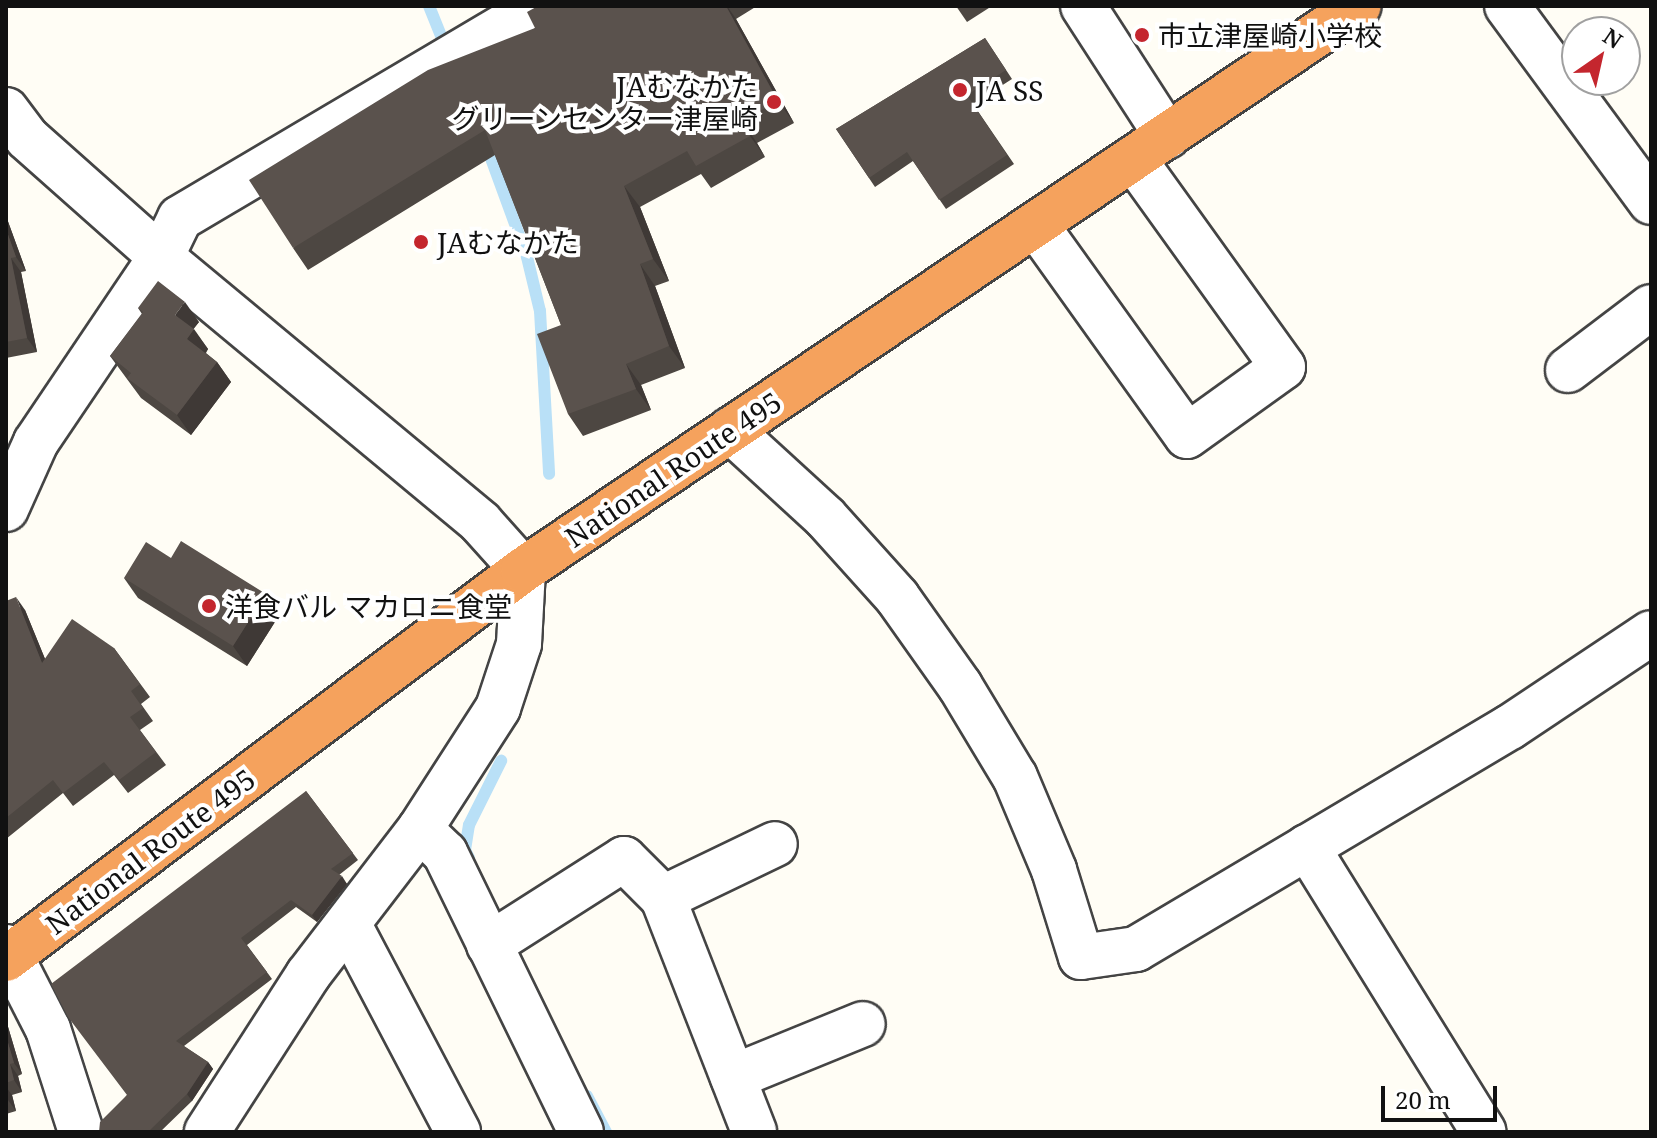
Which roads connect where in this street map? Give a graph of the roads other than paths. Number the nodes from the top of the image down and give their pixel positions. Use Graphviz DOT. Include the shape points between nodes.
graph roads {
  1 [pos="539,6"];
  2 [pos="1083,6"];
  3 [pos="1359,6"];
  4 [pos="1507,6"];
  5 [pos="6,110"];
  6 [pos="1150,147"];
  7 [pos="1651,202"];
  8 [pos="1036,225"];
  9 [pos="161,257"];
  10 [pos="1651,307"];
  11 [pos="1568,370"];
  12 [pos="730,430"];
  13 [pos="21,442"];
  14 [pos="6,509"];
  15 [pos="523,570"];
  16 [pos="1651,633"];
  17 [pos="420,829"];
  18 [pos="775,844"];
  19 [pos="1307,847"];
  20 [pos="663,898"];
  21 [pos="349,925"];
  22 [pos="489,945"];
  23 [pos="7,954"];
  24 [pos="863,1024"];
  25 [pos="733,1077"];
  26 [pos="81,1132"];
  27 [pos="207,1132"];
  28 [pos="458,1132"];
  29 [pos="581,1132"];
  30 [pos="754,1132"];
  31 [pos="1484,1132"];
  1 -- 9 [label="street" via="180,218"];
  2 -- 6 [label="street"];
  3 -- 6 [label="highway, National Route 495"];
  4 -- 7 [label="street"];
  5 -- 9 [label="street" via="27,138"];
  6 -- 8 [label="highway, National Route 495"];
  6 -- 8 [label="street" via="1283,367 1187,436"];
  8 -- 12 [label="highway, National Route 495"];
  9 -- 13 [label="street"];
  9 -- 15 [label="street" via="480,522"];
  10 -- 11 [label="street"];
  12 -- 15 [label="highway, National Route 495"];
  12 -- 19 [label="street" via="835,528 897,597 960,686 1015,777 1054,870 1081,957 1136,949"];
  13 -- 14 [label="street"];
  15 -- 17 [label="street" via="519,644 498,708"];
  15 -- 23 [label="highway, National Route 495"];
  16 -- 19 [label="street" via="1510,727"];
  17 -- 21 [label="street"];
  17 -- 22 [label="street" via="445,853"];
  18 -- 20 [label="street"];
  19 -- 31 [label="street"];
  20 -- 22 [label="street" via="624,859"];
  20 -- 25 [label="street"];
  21 -- 27 [label="street" via="308,975"];
  21 -- 28 [label="street"];
  22 -- 29 [label="street"];
  23 -- 26 [label="street" via="48,1029"];
  24 -- 25 [label="street"];
  25 -- 30 [label="street"];
}
